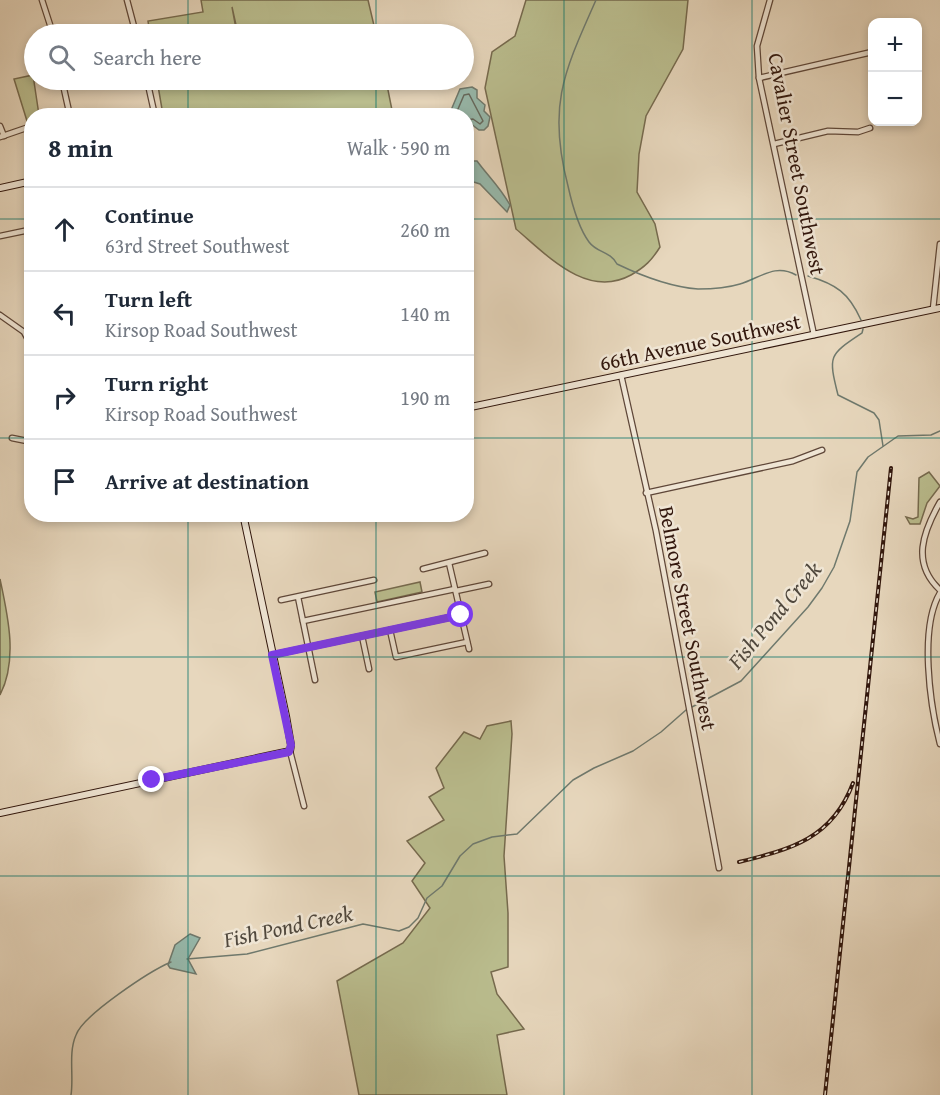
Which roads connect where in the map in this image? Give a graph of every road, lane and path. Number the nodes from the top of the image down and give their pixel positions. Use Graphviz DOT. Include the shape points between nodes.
graph roads {
  1 [pos="42,0"];
  2 [pos="127,0"];
  3 [pos="770,0"];
  4 [pos="50,24"];
  5 [pos="133,24"];
  6 [pos="868,53"];
  7 [pos="759,78"];
  8 [pos="64,90"];
  9 [pos="149,90"];
  10 [pos="68,108"];
  11 [pos="153,108"];
  12 [pos="0,126"];
  13 [pos="24,129"];
  14 [pos="870,129"];
  15 [pos="2,137"];
  16 [pos="774,144"];
  17 [pos="24,183"];
  18 [pos="0,188"];
  19 [pos="24,231"];
  20 [pos="0,236"];
  21 [pos="940,244"];
  22 [pos="937,308"];
  23 [pos="0,315"];
  24 [pos="19,319"];
  25 [pos="15,324"];
  26 [pos="24,333"];
  27 [pos="814,335"];
  28 [pos="621,375"];
  29 [pos="474,406"];
  30 [pos="12,438"];
  31 [pos="24,440"];
  32 [pos="822,450"];
  33 [pos="646,493"];
  34 [pos="940,502"];
  35 [pos="245,522"];
  36 [pos="485,554"];
  37 [pos="450,562"];
  38 [pos="423,569"];
  39 [pos="374,580"];
  40 [pos="489,584"];
  41 [pos="456,590"];
  42 [pos="940,592"];
  43 [pos="298,597"];
  44 [pos="281,600"];
  45 [pos="461,615"];
  46 [pos="303,621"];
  47 [pos="390,630"];
  48 [pos="362,636"];
  49 [pos="467,642"];
  50 [pos="308,647"];
  51 [pos="469,649"];
  52 [pos="272,655"];
  53 [pos="369,669"];
  54 [pos="315,680"];
  55 [pos="940,744"];
  56 [pos="290,751"];
  57 [pos="304,806"];
  58 [pos="0,813"];
  59 [pos="719,868"];
  1 -- 4 [label="street"];
  2 -- 5 [label="street"];
  3 -- 7 [label="street, Cavalier Street Southwest" via="758,46"];
  6 -- 7 [label="street"];
  7 -- 16 [label="street, Cavalier Street Southwest"];
  8 -- 10 [label="street"];
  9 -- 11 [label="street"];
  12 -- 15 [label="street"];
  13 -- 15 [label="street"];
  14 -- 16 [label="street" via="828,131"];
  16 -- 27 [label="street, Cavalier Street Southwest"];
  17 -- 18 [label="street"];
  19 -- 20 [label="street"];
  21 -- 22 [label="street"];
  22 -- 27 [label="street, 66th Avenue Southwest"];
  23 -- 25 [label="street"];
  24 -- 25 [label="street"];
  25 -- 26 [label="street"];
  27 -- 28 [label="street, 66th Avenue Southwest"];
  28 -- 29 [label="street, 66th Avenue Southwest"];
  28 -- 33 [label="street, Belmore Street Southwest"];
  30 -- 31 [label="street"];
  32 -- 33 [label="street" via="793,461"];
  33 -- 59 [label="street, Belmore Street Southwest"];
  34 -- 42 [label="street" via="926,527 922,549 927,573"];
  35 -- 52 [label="street"];
  36 -- 37 [label="street"];
  37 -- 38 [label="street"];
  37 -- 41 [label="street"];
  39 -- 43 [label="street"];
  40 -- 41 [label="street"];
  41 -- 45 [label="street"];
  41 -- 46 [label="street"];
  42 -- 55 [label="street" via="934,606 929,655"];
  43 -- 44 [label="street"];
  43 -- 46 [label="street"];
  45 -- 47 [label="street"];
  45 -- 49 [label="street"];
  46 -- 50 [label="street"];
  47 -- 48 [label="street"];
  47 -- 49 [label="street" via="396,657"];
  48 -- 50 [label="street"];
  48 -- 53 [label="street"];
  49 -- 51 [label="street"];
  50 -- 52 [label="street"];
  50 -- 54 [label="street"];
  52 -- 56 [label="street"];
  56 -- 57 [label="street"];
  56 -- 58 [label="street"];
}
